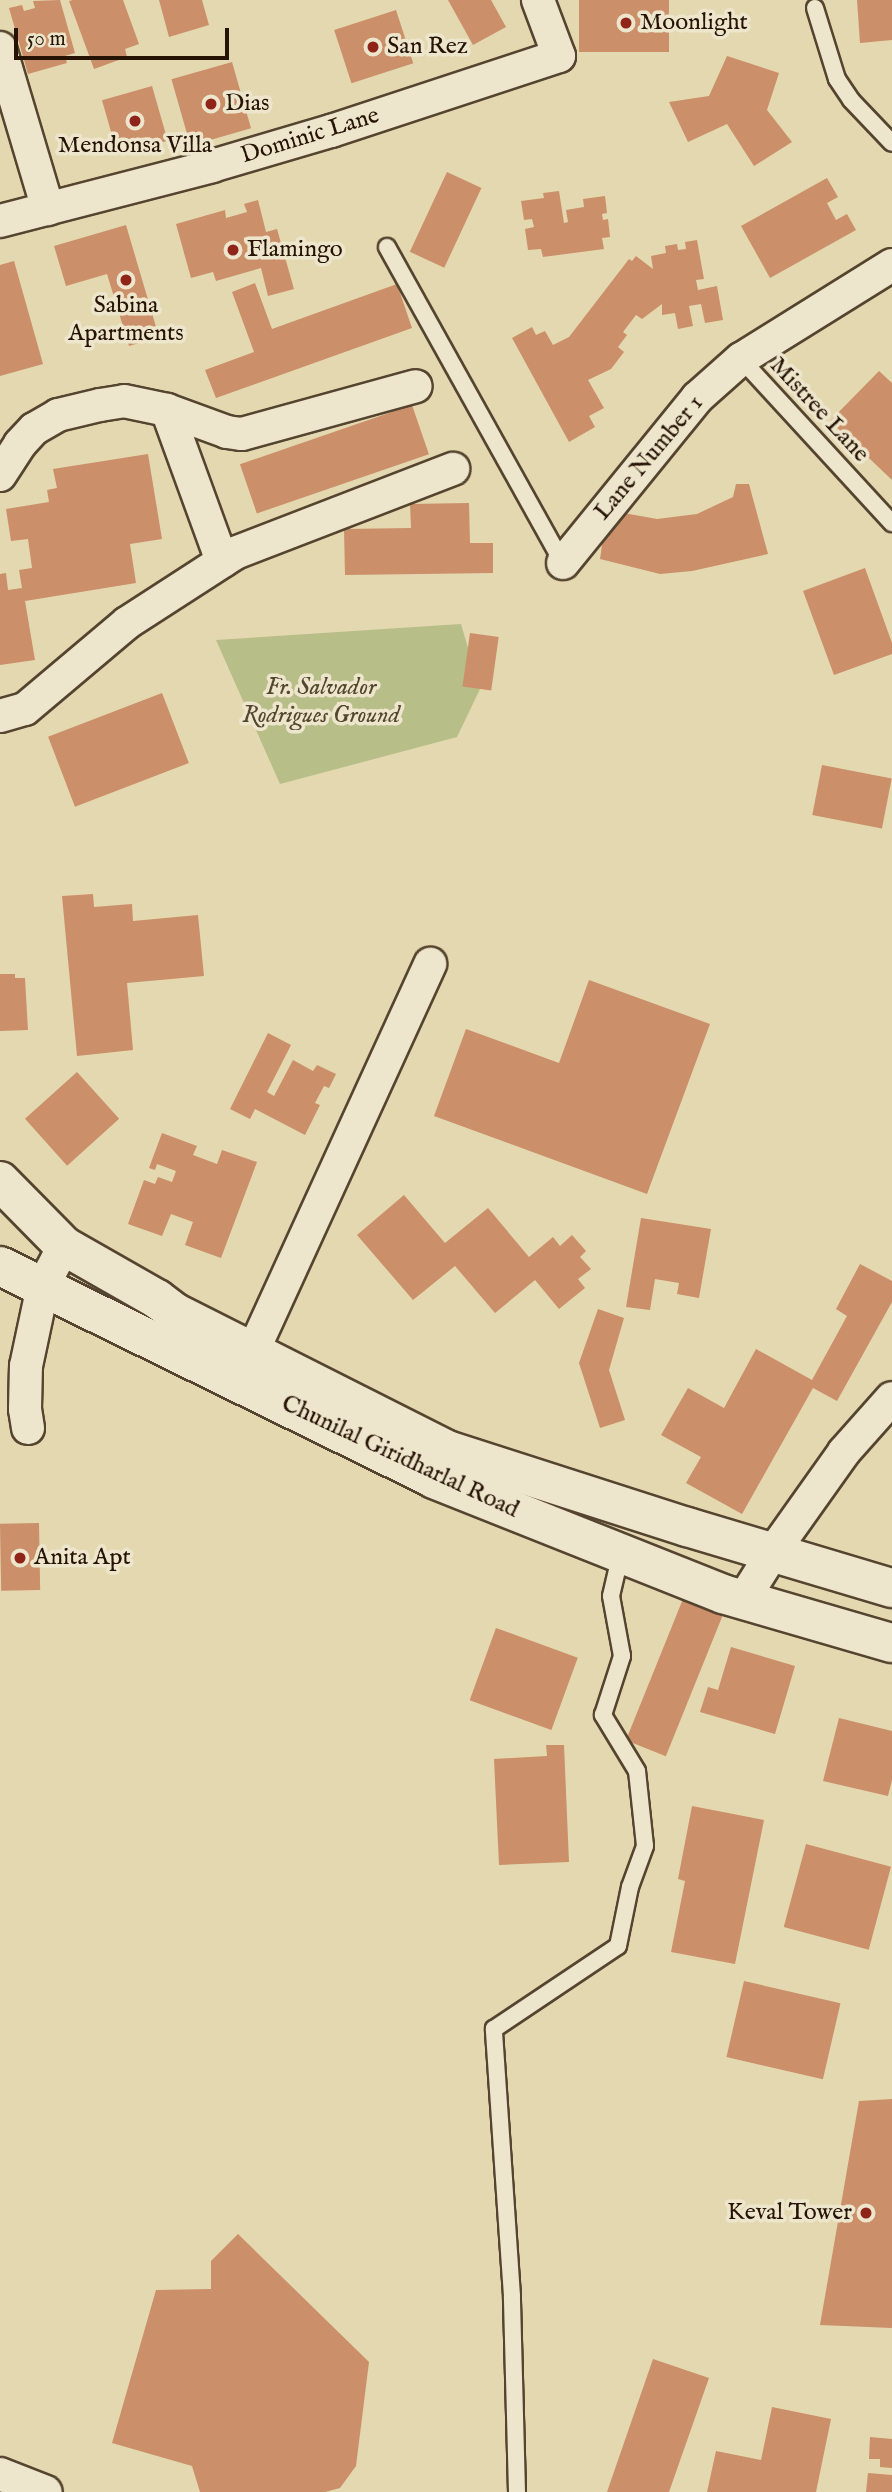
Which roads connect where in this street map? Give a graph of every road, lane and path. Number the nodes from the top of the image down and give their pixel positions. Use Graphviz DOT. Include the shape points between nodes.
graph roads {
  1 [pos="538,0"];
  2 [pos="815,8"];
  3 [pos="0,48"];
  4 [pos="892,144"];
  5 [pos="48,209"];
  6 [pos="0,221"];
  7 [pos="387,247"];
  8 [pos="892,265"];
  9 [pos="741,359"];
  10 [pos="416,386"];
  11 [pos="167,410"];
  12 [pos="453,469"];
  13 [pos="0,475"];
  14 [pos="892,523"];
  15 [pos="222,561"];
  16 [pos="563,562"];
  17 [pos="0,716"];
  18 [pos="430,964"];
  19 [pos="0,1181"];
  20 [pos="64,1246"];
  21 [pos="0,1266"];
  22 [pos="43,1286"];
  23 [pos="253,1351"];
  24 [pos="892,1398"];
  25 [pos="28,1428"];
  26 [pos="773,1552"];
  27 [pos="621,1553"];
  28 [pos="892,1588"];
  29 [pos="743,1600"];
  30 [pos="892,1643"];
  31 [pos="0,2474"];
  32 [pos="46,2492"];
  33 [pos="517,2492"];
  1 -- 5 [label="street, Dominic Lane" via="559,56 331,131"];
  2 -- 4 [label="lane" via="837,79"];
  3 -- 5 [label="street"];
  5 -- 6 [label="street, Dominic Lane"];
  7 -- 16 [label="lane"];
  8 -- 9 [label="street, Lane Number 1"];
  9 -- 14 [label="lane, Mistree Lane"];
  9 -- 16 [label="street, Lane Number 1" via="697,398"];
  10 -- 11 [label="street" via="242,434"];
  11 -- 13 [label="street" via="124,401 58,415 34,429"];
  11 -- 15 [label="street"];
  12 -- 15 [label="street"];
  15 -- 17 [label="street" via="117,631 43,697 25,709"];
  18 -- 23 [label="street"];
  19 -- 20 [label="main road, Chunilal Giridharlal Road"];
  20 -- 22 [label="street"];
  20 -- 23 [label="main road, Chunilal Giridharlal Road" via="174,1312"];
  21 -- 22 [label="main road, Chunilal Giridharlal Road"];
  22 -- 25 [label="street" via="26,1366"];
  22 -- 27 [label="main road, Chunilal Giridharlal Road" via="434,1479"];
  23 -- 26 [label="main road, Chunilal Giridharlal Road" via="447,1450"];
  24 -- 26 [label="street" via="844,1452"];
  26 -- 28 [label="main road, Chunilal Giridharlal Road"];
  26 -- 29 [label="street"];
  27 -- 29 [label="main road, Chunilal Giridharlal Road"];
  27 -- 33 [label="lane" via="611,1596 622,1656 603,1715 637,1771 646,1846 630,1887 618,1946 494,2029 512,2296"];
  29 -- 30 [label="main road, Chunilal Giridharlal Road"];
  31 -- 32 [label="street"];
}
